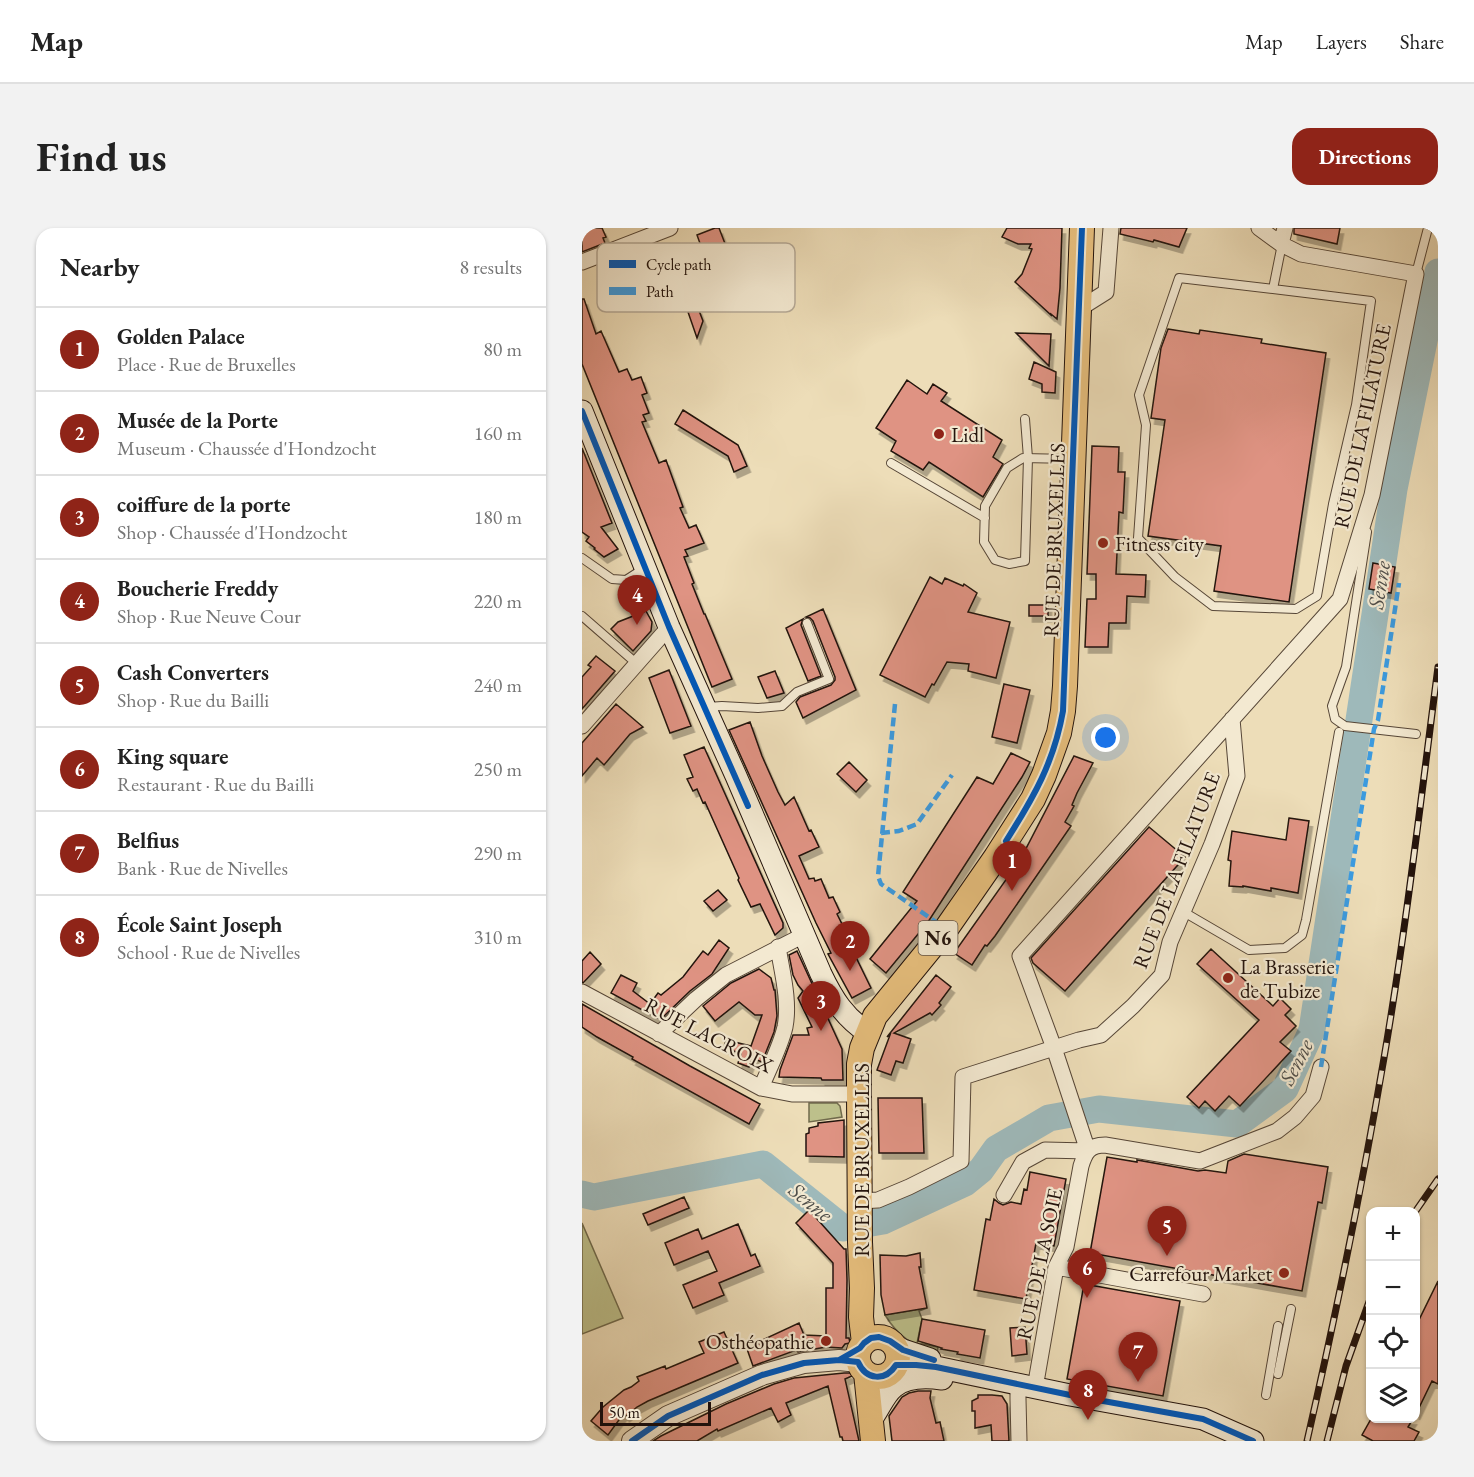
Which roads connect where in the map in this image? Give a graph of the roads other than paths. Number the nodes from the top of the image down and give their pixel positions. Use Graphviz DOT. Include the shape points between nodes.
graph roads {
  1 [pos="670,228"];
  2 [pos="1082,228"];
  3 [pos="1111,228"];
  4 [pos="1259,228"];
  5 [pos="1285,228"];
  6 [pos="1428,228"];
  7 [pos="631,243"];
  8 [pos="1281,244"];
  9 [pos="597,256"];
  10 [pos="582,262"];
  11 [pos="1416,274"];
  12 [pos="1273,289"];
  13 [pos="1079,309"];
  14 [pos="582,411"];
  15 [pos="1025,419"];
  16 [pos="1028,458"];
  17 [pos="1073,459"];
  18 [pos="891,463"];
  19 [pos="1372,495"];
  20 [pos="985,518"];
  21 [pos="582,558"];
  22 [pos="645,568"];
  23 [pos="582,616"];
  24 [pos="807,623"];
  25 [pos="669,627"];
  26 [pos="636,663"];
  27 [pos="705,708"];
  28 [pos="584,718"];
  29 [pos="1232,719"];
  30 [pos="1339,732"];
  31 [pos="1416,734"];
  32 [pos="1182,911"];
  33 [pos="804,935"];
  34 [pos="778,947"];
  35 [pos="582,992"];
  36 [pos="659,1034"];
  37 [pos="868,1034"];
  38 [pos="1054,1048"];
  39 [pos="1321,1067"];
  40 [pos="761,1088"];
  41 [pos="859,1094"];
  42 [pos="1088,1151"];
  43 [pos="1004,1195"];
  44 [pos="860,1204"];
  45 [pos="1056,1267"];
  46 [pos="1203,1294"];
  47 [pos="1291,1309"];
  48 [pos="1278,1326"];
  49 [pos="871,1357"];
  50 [pos="958,1372"];
  51 [pos="1278,1374"];
  52 [pos="1026,1386"];
  53 [pos="1266,1395"];
  54 [pos="872,1424"];
  55 [pos="632,1441"];
  56 [pos="1019,1441"];
  57 [pos="1252,1441"];
  1 -- 7 [label="street"];
  2 -- 13 [label="main road, RUE DE BRUXELLES / N6"];
  3 -- 13 [label="street" via="1106,292"];
  4 -- 8 [label="street"];
  5 -- 8 [label="street"];
  6 -- 11 [label="lane"];
  8 -- 11 [label="street" via="1301,254"];
  8 -- 12 [label="lane"];
  9 -- 10 [label="street"];
  11 -- 19 [label="street, RUE DE LA FILATURE"];
  12 -- 12 [label="lane" via="1371,301 1356,405 1317,596 1296,609 1213,606 1175,577 1138,538 1146,425 1139,395 1179,278"];
  13 -- 17 [label="main road, RUE DE BRUXELLES / N6"];
  14 -- 22 [label="main road"];
  15 -- 16 [label="lane"];
  16 -- 17 [label="lane"];
  16 -- 20 [label="lane" via="1007,468 985,506"];
  16 -- 20 [label="lane" via="1025,561 1009,564 995,560 984,542"];
  17 -- 37 [label="main road, RUE DE BRUXELLES / N6" via="1064,711 1053,754 1033,798 996,857 875,1017"];
  18 -- 20 [label="lane"];
  19 -- 29 [label="street, RUE DE LA FILATURE" via="1340,599"];
  19 -- 31 [label="lane" via="1346,667 1332,706 1335,719 1345,726"];
  21 -- 22 [label="lane" via="612,579 626,580"];
  22 -- 25 [label="main road"];
  23 -- 26 [label="lane"];
  24 -- 27 [label="lane" via="830,679 797,692 782,706"];
  25 -- 26 [label="street"];
  25 -- 27 [label="main road"];
  26 -- 28 [label="street"];
  27 -- 33 [label="main road"];
  29 -- 32 [label="street, RUE DE LA FILATURE" via="1237,776"];
  29 -- 38 [label="street, RUE DE LA FILATURE" via="1020,956"];
  30 -- 32 [label="lane" via="1302,935 1285,948 1249,950"];
  32 -- 38 [label="street, RUE DE LA FILATURE" via="1162,975 1101,1035"];
  33 -- 34 [label="street"];
  33 -- 37 [label="main road" via="832,997 844,1014"];
  34 -- 36 [label="street" via="726,975"];
  34 -- 40 [label="street" via="786,1002 785,1025"];
  35 -- 36 [label="street, RUE LACROIX"];
  36 -- 40 [label="street, RUE LACROIX"];
  37 -- 41 [label="main road, RUE DE BRUXELLES / N6" via="862,1048"];
  38 -- 42 [label="street"];
  38 -- 44 [label="street, RUE DE LA FILATURE" via="963,1077 961,1161 909,1187"];
  39 -- 42 [label="street, RUE DE LA SOIE" via="1313,1096 1295,1118 1277,1131 1200,1161 1105,1145"];
  40 -- 41 [label="street, RUE LACROIX" via="792,1094"];
  41 -- 44 [label="main road, RUE DE BRUXELLES / N6"];
  42 -- 43 [label="street, RUE DE LA SOIE" via="1045,1150 1023,1162"];
  42 -- 45 [label="street, RUE DE LA SOIE" via="1081,1166 1066,1248"];
  44 -- 49 [label="main road, RUE DE BRUXELLES / N6" via="862,1288"];
  45 -- 46 [label="street"];
  45 -- 52 [label="street, RUE DE LA SOIE"];
  47 -- 51 [label="lane"];
  48 -- 53 [label="lane"];
  49 -- 50 [label="main road"];
  49 -- 54 [label="main road"];
  49 -- 55 [label="street" via="804,1364 762,1375 668,1416"];
  50 -- 52 [label="main road"];
  50 -- 54 [label="main road" via="948,1379 929,1377 894,1387"];
  52 -- 56 [label="street, RUE DE LA SOIE"];
  52 -- 57 [label="main road" via="1203,1419"];
}
